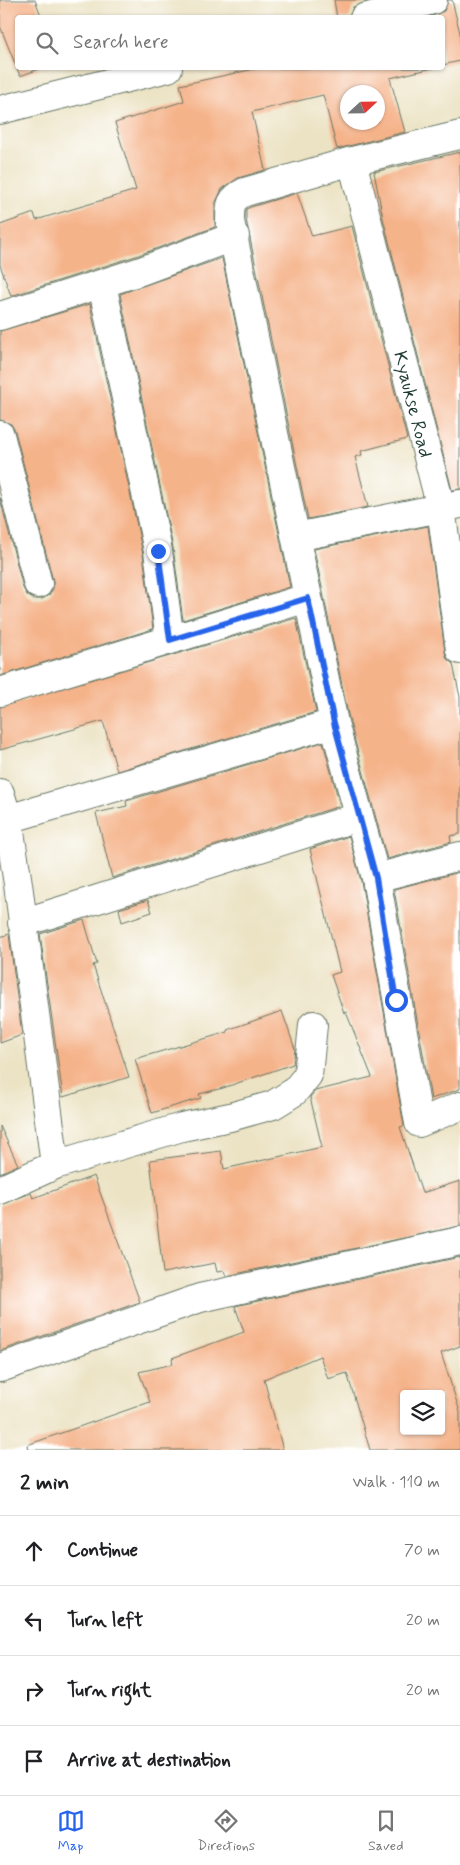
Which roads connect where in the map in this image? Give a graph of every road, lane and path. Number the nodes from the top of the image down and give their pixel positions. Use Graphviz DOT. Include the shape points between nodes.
graph roads {
  1 [pos="433,0"];
  2 [pos="376,15"];
  3 [pos="160,70"];
  4 [pos="0,110"];
  5 [pos="460,135"];
  6 [pos="352,161"];
  7 [pos="235,236"];
  8 [pos="102,284"];
  9 [pos="0,316"];
  10 [pos="0,435"];
  11 [pos="450,506"];
  12 [pos="296,537"];
  13 [pos="38,584"];
  14 [pos="308,598"];
  15 [pos="170,640"];
  16 [pos="460,650"];
  17 [pos="0,692"];
  18 [pos="334,723"];
  19 [pos="0,793"];
  20 [pos="358,817"];
  21 [pos="8,820"];
  22 [pos="460,856"];
  23 [pos="376,878"];
  24 [pos="22,923"];
  25 [pos="313,1025"];
  26 [pos="460,1106"];
  27 [pos="55,1165"];
  28 [pos="0,1190"];
  29 [pos="460,1241"];
  30 [pos="0,1368"];
  1 -- 2 [label="street"];
  3 -- 4 [label="street"];
  5 -- 6 [label="street"];
  6 -- 7 [label="street" via="234,198 230,204 230,221"];
  6 -- 11 [label="street, Kyaukse Road"];
  7 -- 8 [label="street"];
  7 -- 12 [label="street"];
  8 -- 9 [label="street"];
  8 -- 15 [label="street" via="158,551"];
  10 -- 13 [label="street"];
  11 -- 12 [label="street"];
  11 -- 16 [label="street, Kyaukse Road"];
  12 -- 14 [label="street"];
  14 -- 15 [label="street"];
  14 -- 18 [label="street"];
  15 -- 17 [label="street"];
  18 -- 20 [label="street"];
  18 -- 21 [label="street"];
  19 -- 21 [label="street"];
  20 -- 23 [label="street"];
  20 -- 24 [label="street"];
  21 -- 24 [label="street"];
  22 -- 23 [label="street"];
  23 -- 26 [label="street" via="419,1123"];
  24 -- 27 [label="street"];
  25 -- 27 [label="street" via="308,1075 294,1092 273,1105 182,1126"];
  27 -- 28 [label="street"];
  29 -- 30 [label="street" via="200,1298"];
}
